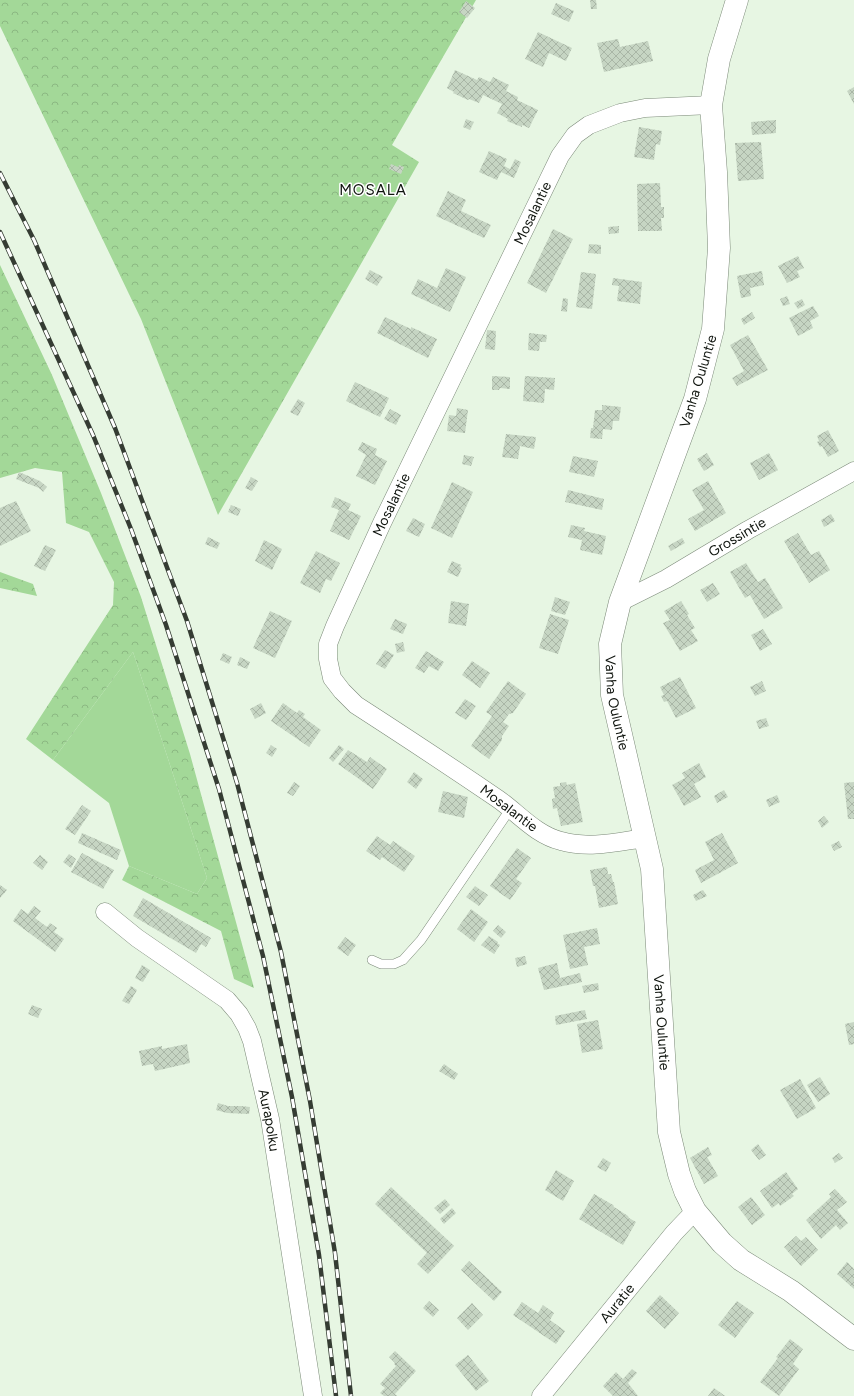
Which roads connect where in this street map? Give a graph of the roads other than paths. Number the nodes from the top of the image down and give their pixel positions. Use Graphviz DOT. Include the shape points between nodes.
graph roads {
  1 [pos="737,0"];
  2 [pos="711,105"];
  3 [pos="854,471"];
  4 [pos="620,602"];
  5 [pos="511,808"];
  6 [pos="645,838"];
  7 [pos="106,912"];
  8 [pos="372,960"];
  9 [pos="694,1211"];
  10 [pos="854,1339"];
  11 [pos="313,1396"];
  12 [pos="541,1396"];
  1 -- 2 [label="street, Vanha Ouluntie" via="719,59"];
  2 -- 4 [label="street, Vanha Ouluntie" via="719,248 713,329 695,399"];
  2 -- 5 [label="street, Mosalantie" via="645,108 620,113 588,125 575,135 560,156 386,516 328,644 332,678 356,705"];
  3 -- 4 [label="street, Grossintie" via="666,579"];
  4 -- 6 [label="street, Vanha Ouluntie" via="610,644 612,695"];
  5 -- 6 [label="street, Mosalantie" via="539,832 572,844 603,844"];
  5 -- 8 [label="lane" via="421,940 403,960 394,964 381,964"];
  6 -- 9 [label="street, Vanha Ouluntie" via="652,869 669,1132 684,1191"];
  7 -- 11 [label="street, Aurapolku" via="137,938 226,1000 247,1028 270,1119"];
  9 -- 10 [label="street, Vanha Ouluntie" via="741,1260 791,1292"];
  9 -- 12 [label="street, Auratie"];
}
